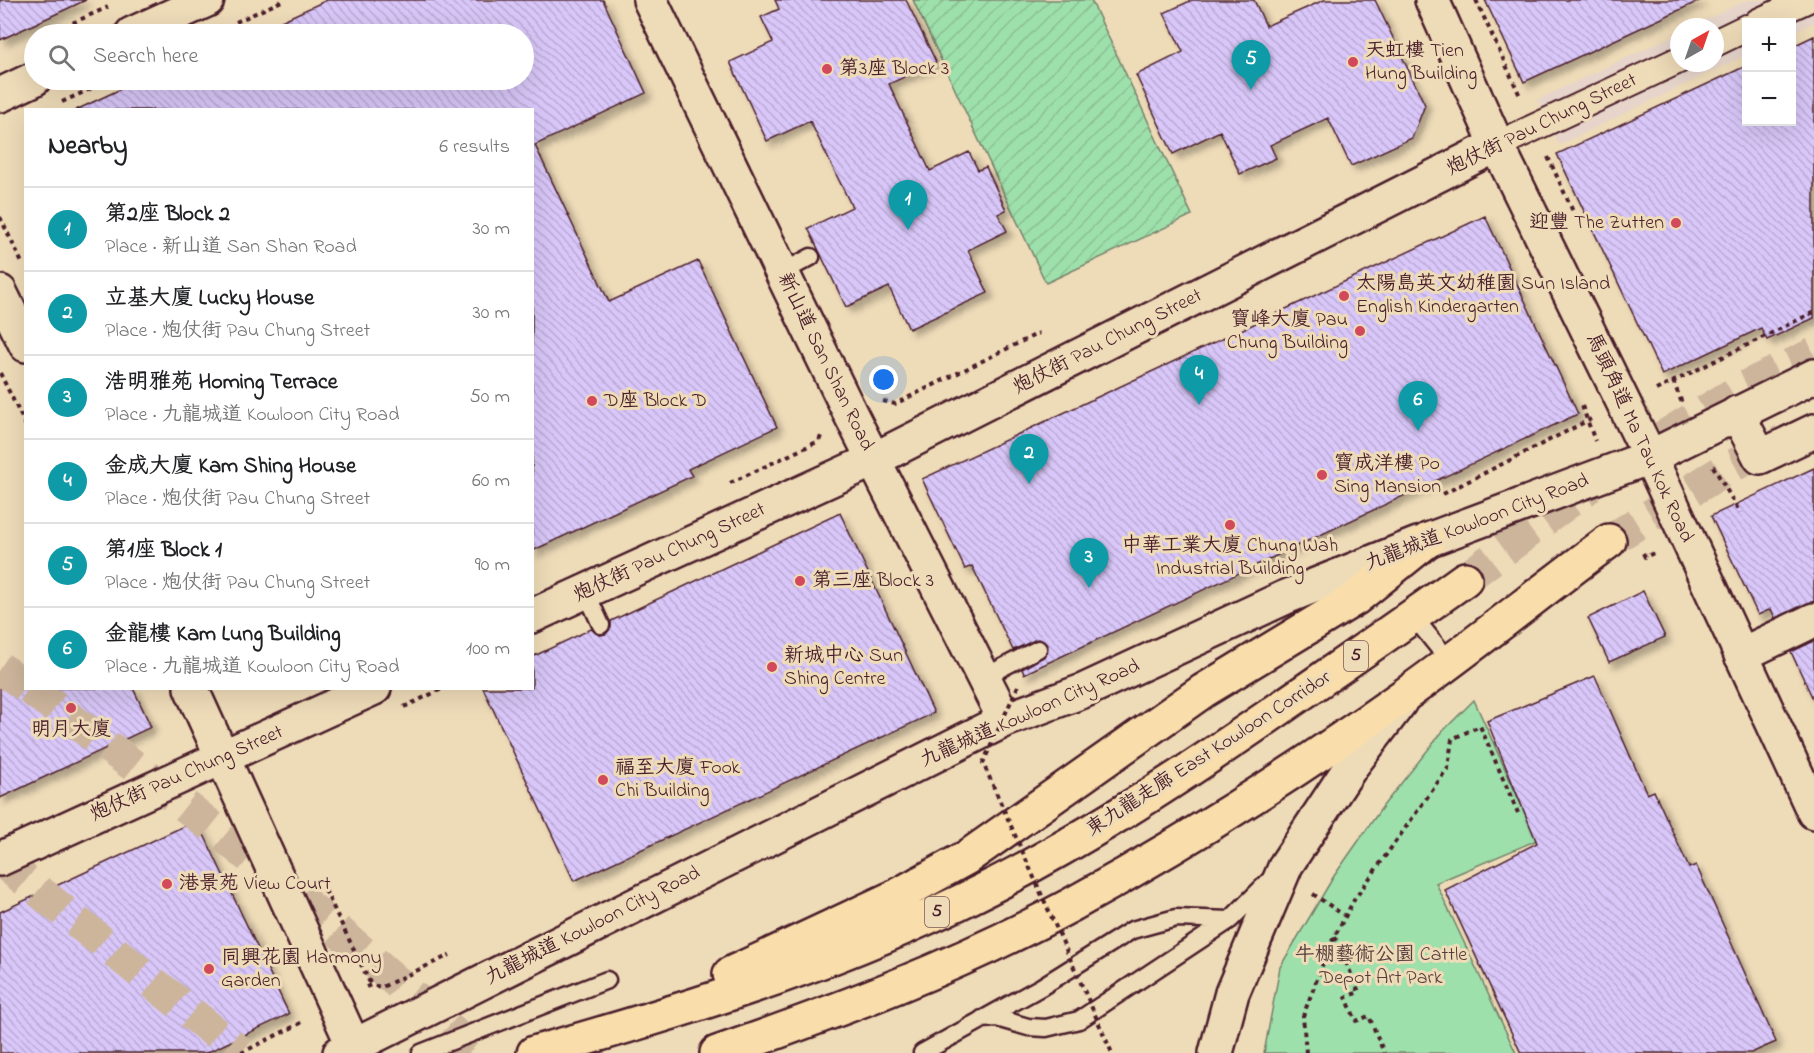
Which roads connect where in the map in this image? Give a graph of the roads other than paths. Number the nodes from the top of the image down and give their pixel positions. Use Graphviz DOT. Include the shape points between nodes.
graph roads {
  1 [pos="207,0"];
  2 [pos="650,0"];
  3 [pos="1432,0"];
  4 [pos="1806,0"];
  5 [pos="1767,18"];
  6 [pos="154,24"];
  7 [pos="1742,30"];
  8 [pos="1724,39"];
  9 [pos="1670,64"];
  10 [pos="24,84"];
  11 [pos="0,95"];
  12 [pos="1497,145"];
  13 [pos="811,257"];
  14 [pos="781,273"];
  15 [pos="0,292"];
  16 [pos="24,341"];
  17 [pos="1814,376"];
  18 [pos="1737,413"];
  19 [pos="1814,431"];
  20 [pos="1650,457"];
  21 [pos="873,460"];
  22 [pos="1428,540"];
  23 [pos="1609,541"];
  24 [pos="1465,579"];
  25 [pos="586,592"];
  26 [pos="534,615"];
  27 [pos="1413,616"];
  28 [pos="1814,620"];
  29 [pos="601,625"];
  30 [pos="1038,649"];
  31 [pos="1741,655"];
  32 [pos="1450,662"];
  33 [pos="984,677"];
  34 [pos="192,690"];
  35 [pos="370,690"];
  36 [pos="1405,695"];
  37 [pos="1005,720"];
  38 [pos="224,757"];
  39 [pos="1810,794"];
  40 [pos="0,859"];
  41 [pos="1286,865"];
  42 [pos="1230,920"];
  43 [pos="607,980"];
  44 [pos="982,1019"];
  45 [pos="600,1034"];
  46 [pos="347,1050"];
  47 [pos="421,1053"];
  48 [pos="534,1053"];
  49 [pos="717,1053"];
  50 [pos="922,1053"];
  51 [pos="1216,1053"];
  1 -- 6 [label="street"];
  2 -- 14 [label="street, 新山道 San Shan Road"];
  3 -- 12 [label="street, 馬頭角道 Ma Tau Kok Road"];
  4 -- 5 [label="street"];
  7 -- 8 [label="street"];
  9 -- 12 [label="street, 炮仗街 Pau Chung Street"];
  10 -- 11 [label="street"];
  12 -- 20 [label="street, 馬頭角道 Ma Tau Kok Road"];
  12 -- 21 [label="street, 炮仗街 Pau Chung Street"];
  13 -- 14 [label="lane"];
  14 -- 21 [label="street, 新山道 San Shan Road"];
  15 -- 16 [label="street"];
  17 -- 18 [label="street, 九龍城道 Kowloon City Road"];
  18 -- 19 [label="street" via="1760,457"];
  18 -- 20 [label="street, 九龍城道 Kowloon City Road"];
  20 -- 22 [label="street, 九龍城道 Kowloon City Road"];
  20 -- 31 [label="street, 馬頭角道 Ma Tau Kok Road"];
  21 -- 25 [label="street, 炮仗街 Pau Chung Street"];
  21 -- 33 [label="street, 新山道 San Shan Road"];
  22 -- 37 [label="street, 九龍城道 Kowloon City Road" via="1286,597 1083,691"];
  22 -- 45 [label="highway" via="1356,598 1203,691 966,858 895,897"];
  23 -- 32 [label="highway"];
  24 -- 27 [label="highway, 東九龍走廊 East Kowloon Corridor / 5"];
  25 -- 26 [label="street, 炮仗街 Pau Chung Street"];
  25 -- 29 [label="lane"];
  27 -- 32 [label="lane"];
  27 -- 45 [label="highway, 東九龍走廊 East Kowloon Corridor / 5" via="1186,774 1001,881 844,952 719,998"];
  28 -- 31 [label="street"];
  30 -- 33 [label="lane"];
  31 -- 39 [label="street, 馬頭角道 Ma Tau Kok Road"];
  32 -- 36 [label="highway"];
  33 -- 37 [label="street, 新山道 San Shan Road"];
  34 -- 38 [label="street"];
  35 -- 38 [label="street, 炮仗街 Pau Chung Street"];
  36 -- 41 [label="street" via="1352,765"];
  36 -- 49 [label="highway" via="1278,779 1070,905 861,1002"];
  37 -- 46 [label="street, 九龍城道 Kowloon City Road"];
  38 -- 40 [label="street, 炮仗街 Pau Chung Street"];
  38 -- 46 [label="street"];
  41 -- 42 [label="lane"];
  41 -- 51 [label="street" via="1232,993"];
  42 -- 44 [label="lane" via="1176,918 1132,930"];
  42 -- 44 [label="lane" via="1079,1020 1046,1028 997,1018"];
  43 -- 47 [label="lane"];
  44 -- 50 [label="lane"];
  45 -- 48 [label="highway, 東九龍走廊 East Kowloon Corridor / 5"];
}
